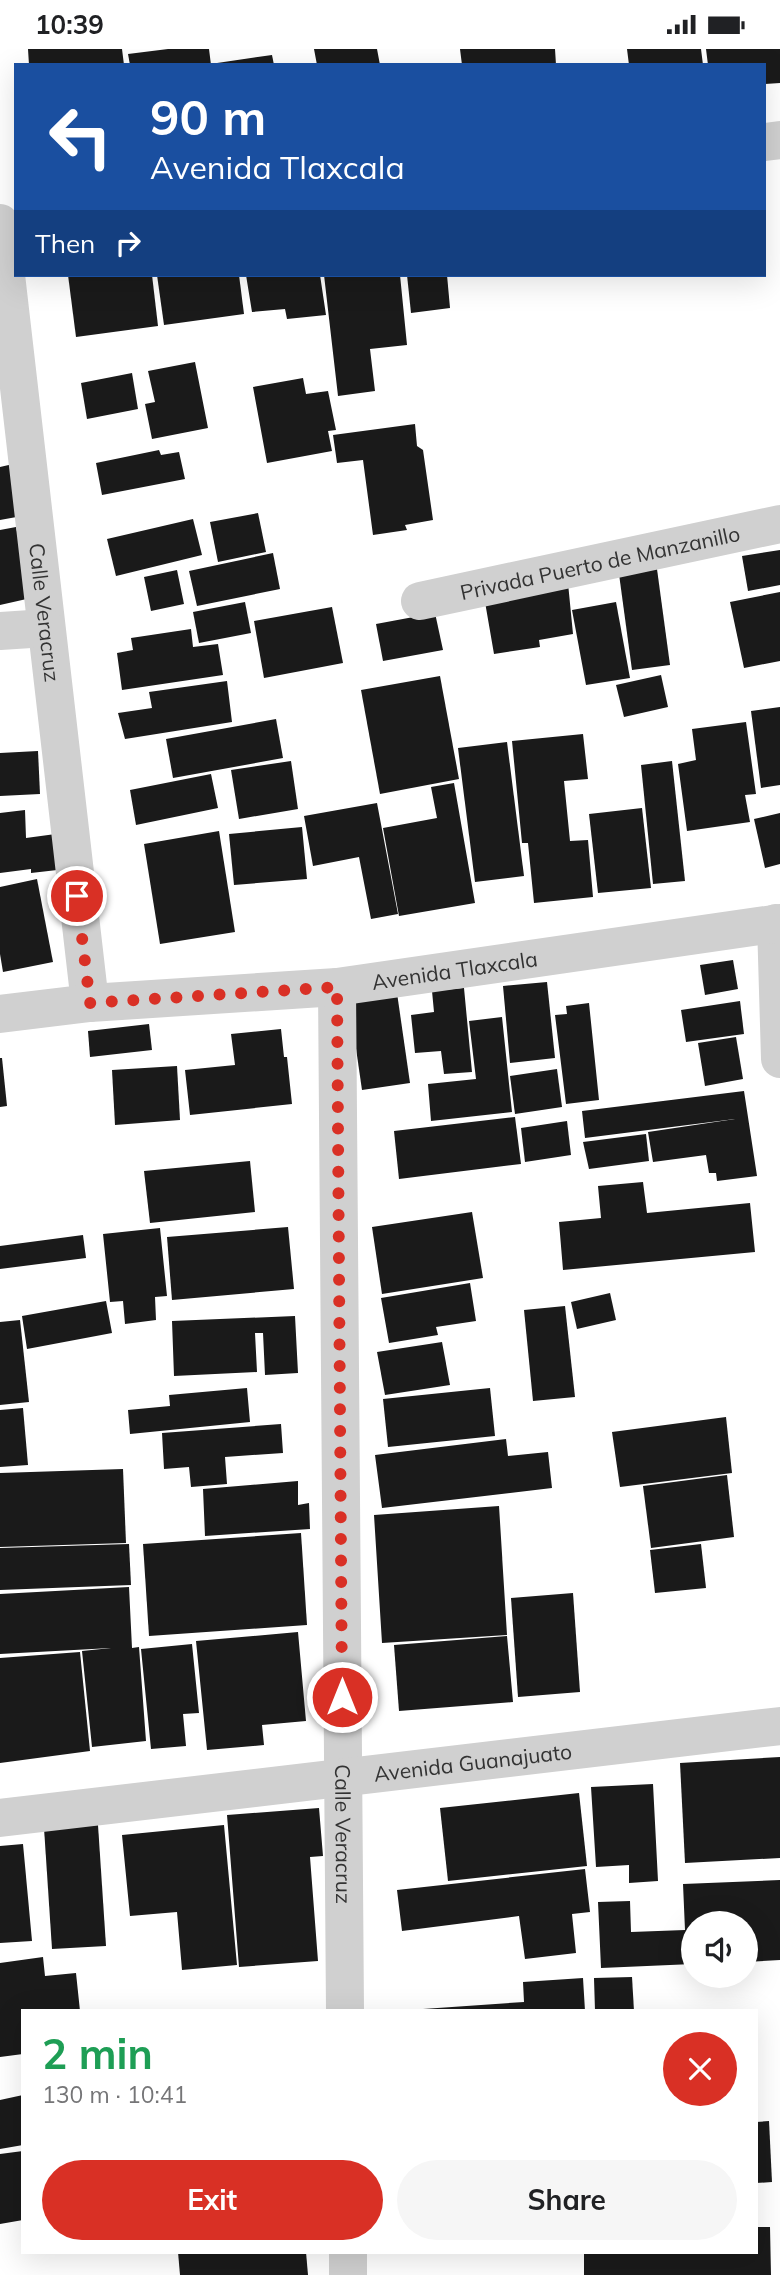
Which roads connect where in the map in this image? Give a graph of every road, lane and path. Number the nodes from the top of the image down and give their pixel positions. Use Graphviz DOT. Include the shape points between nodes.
graph roads {
  1 [pos="4,236"];
  2 [pos="780,524"];
  3 [pos="420,601"];
  4 [pos="46,628"];
  5 [pos="0,631"];
  6 [pos="778,923"];
  7 [pos="337,987"];
  8 [pos="90,1003"];
  9 [pos="0,1014"];
  10 [pos="780,1059"];
  11 [pos="780,1726"];
  12 [pos="342,1779"];
  13 [pos="0,1818"];
  14 [pos="345,2009"];
  15 [pos="348,2254"];
  16 [pos="348,2275"];
  1 -- 4 [label="street, Calle Veracruz"];
  2 -- 3 [label="street, Privada Puerto de Manzanillo"];
  4 -- 5 [label="street"];
  4 -- 8 [label="street, Calle Veracruz"];
  6 -- 7 [label="street, Avenida Tlaxcala"];
  6 -- 10 [label="street"];
  7 -- 8 [label="street, Avenida Tlaxcala"];
  7 -- 12 [label="street, Calle Veracruz"];
  8 -- 9 [label="street, Avenida Tlaxcala"];
  11 -- 12 [label="street, Avenida Guanajuato"];
  12 -- 13 [label="street, Avenida Guanajuato"];
  12 -- 14 [label="street, Calle Veracruz"];
  15 -- 16 [label="street"];
}
